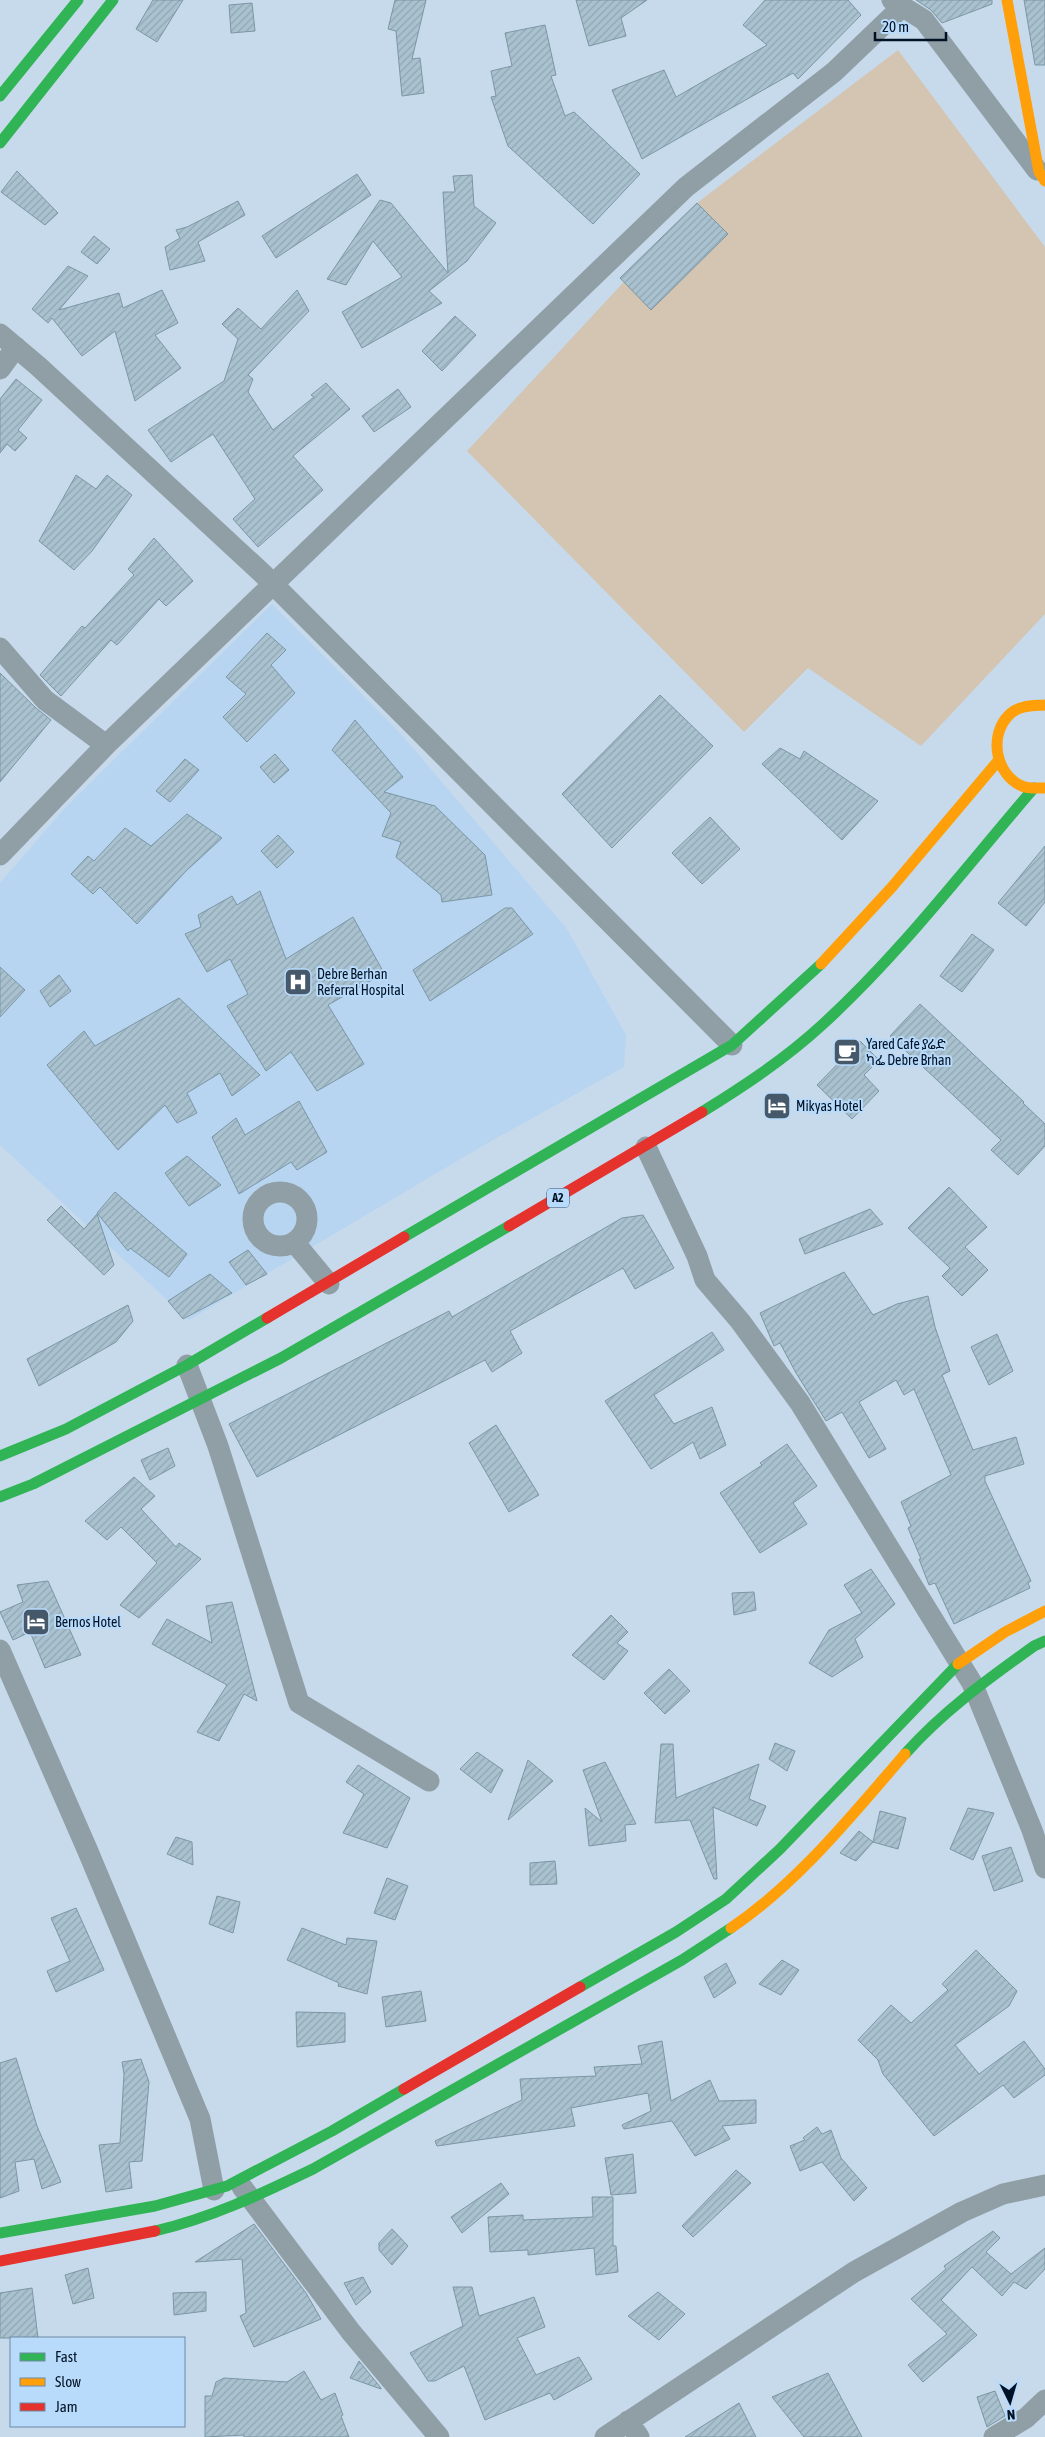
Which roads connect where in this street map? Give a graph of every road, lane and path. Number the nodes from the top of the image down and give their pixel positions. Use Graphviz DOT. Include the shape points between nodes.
graph roads {
  1 [pos="113,0"];
  2 [pos="1007,0"];
  3 [pos="897,3"];
  4 [pos="82,8"];
  5 [pos="0,96"];
  6 [pos="0,143"];
  7 [pos="1042,177"];
  8 [pos="8,341"];
  9 [pos="0,369"];
  10 [pos="272,583"];
  11 [pos="0,648"];
  12 [pos="1044,704"];
  13 [pos="106,745"];
  14 [pos="998,761"];
  15 [pos="1042,788"];
  16 [pos="0,855"];
  17 [pos="732,1045"];
  18 [pos="646,1147"];
  19 [pos="295,1243"];
  20 [pos="329,1284"];
  21 [pos="187,1366"];
  22 [pos="200,1401"];
  23 [pos="0,1456"];
  24 [pos="0,1497"];
  25 [pos="1045,1611"];
  26 [pos="1045,1641"];
  27 [pos="0,1650"];
  28 [pos="959,1663"];
  29 [pos="974,1689"];
  30 [pos="429,1781"];
  31 [pos="1045,1868"];
  32 [pos="238,2181"];
  33 [pos="1045,2185"];
  34 [pos="214,2190"];
  35 [pos="251,2200"];
  36 [pos="0,2233"];
  37 [pos="0,2261"];
  38 [pos="1045,2400"];
  39 [pos="633,2429"];
  40 [pos="439,2437"];
  41 [pos="605,2437"];
  42 [pos="994,2437"];
  1 -- 4 [label="main road"];
  2 -- 7 [label="main road"];
  3 -- 7 [label="street" via="924,20"];
  3 -- 10 [label="street" via="834,72 686,187"];
  4 -- 5 [label="main road"];
  4 -- 6 [label="main road"];
  8 -- 9 [label="street"];
  8 -- 10 [label="street"];
  10 -- 13 [label="street"];
  10 -- 17 [label="street"];
  11 -- 13 [label="street" via="45,700"];
  12 -- 14 [label="main road" via="1028,705 1004,720 997,733"];
  13 -- 16 [label="street"];
  14 -- 15 [label="main road" via="1012,780"];
  14 -- 17 [label="main road" via="892,887 817,968"];
  15 -- 18 [label="main road, A2" via="879,969 821,1026 754,1080"];
  17 -- 20 [label="main road"];
  18 -- 22 [label="main road, A2" via="281,1358"];
  18 -- 28 [label="street" via="705,1280 740,1321 800,1403"];
  19 -- 20 [label="street"];
  20 -- 21 [label="main road"];
  21 -- 22 [label="street"];
  21 -- 23 [label="main road" via="66,1429"];
  22 -- 24 [label="main road, A2" via="33,1484"];
  22 -- 30 [label="street" via="218,1446 300,1703"];
  25 -- 28 [label="main road" via="1005,1632"];
  26 -- 29 [label="main road"];
  27 -- 34 [label="street" via="200,2119"];
  28 -- 29 [label="street"];
  28 -- 32 [label="main road" via="794,1836 726,1899 676,1932 332,2131"];
  29 -- 31 [label="street"];
  29 -- 35 [label="main road" via="922,1735 784,1887 738,1923 682,1960 312,2169"];
  32 -- 34 [label="main road"];
  32 -- 35 [label="street"];
  33 -- 39 [label="street" via="1002,2194 962,2212 854,2272"];
  34 -- 36 [label="main road" via="155,2206"];
  35 -- 37 [label="main road" via="191,2221 103,2243"];
  35 -- 40 [label="street" via="351,2332"];
  38 -- 42 [label="street" via="1026,2418"];
  39 -- 41 [label="street"];
}
